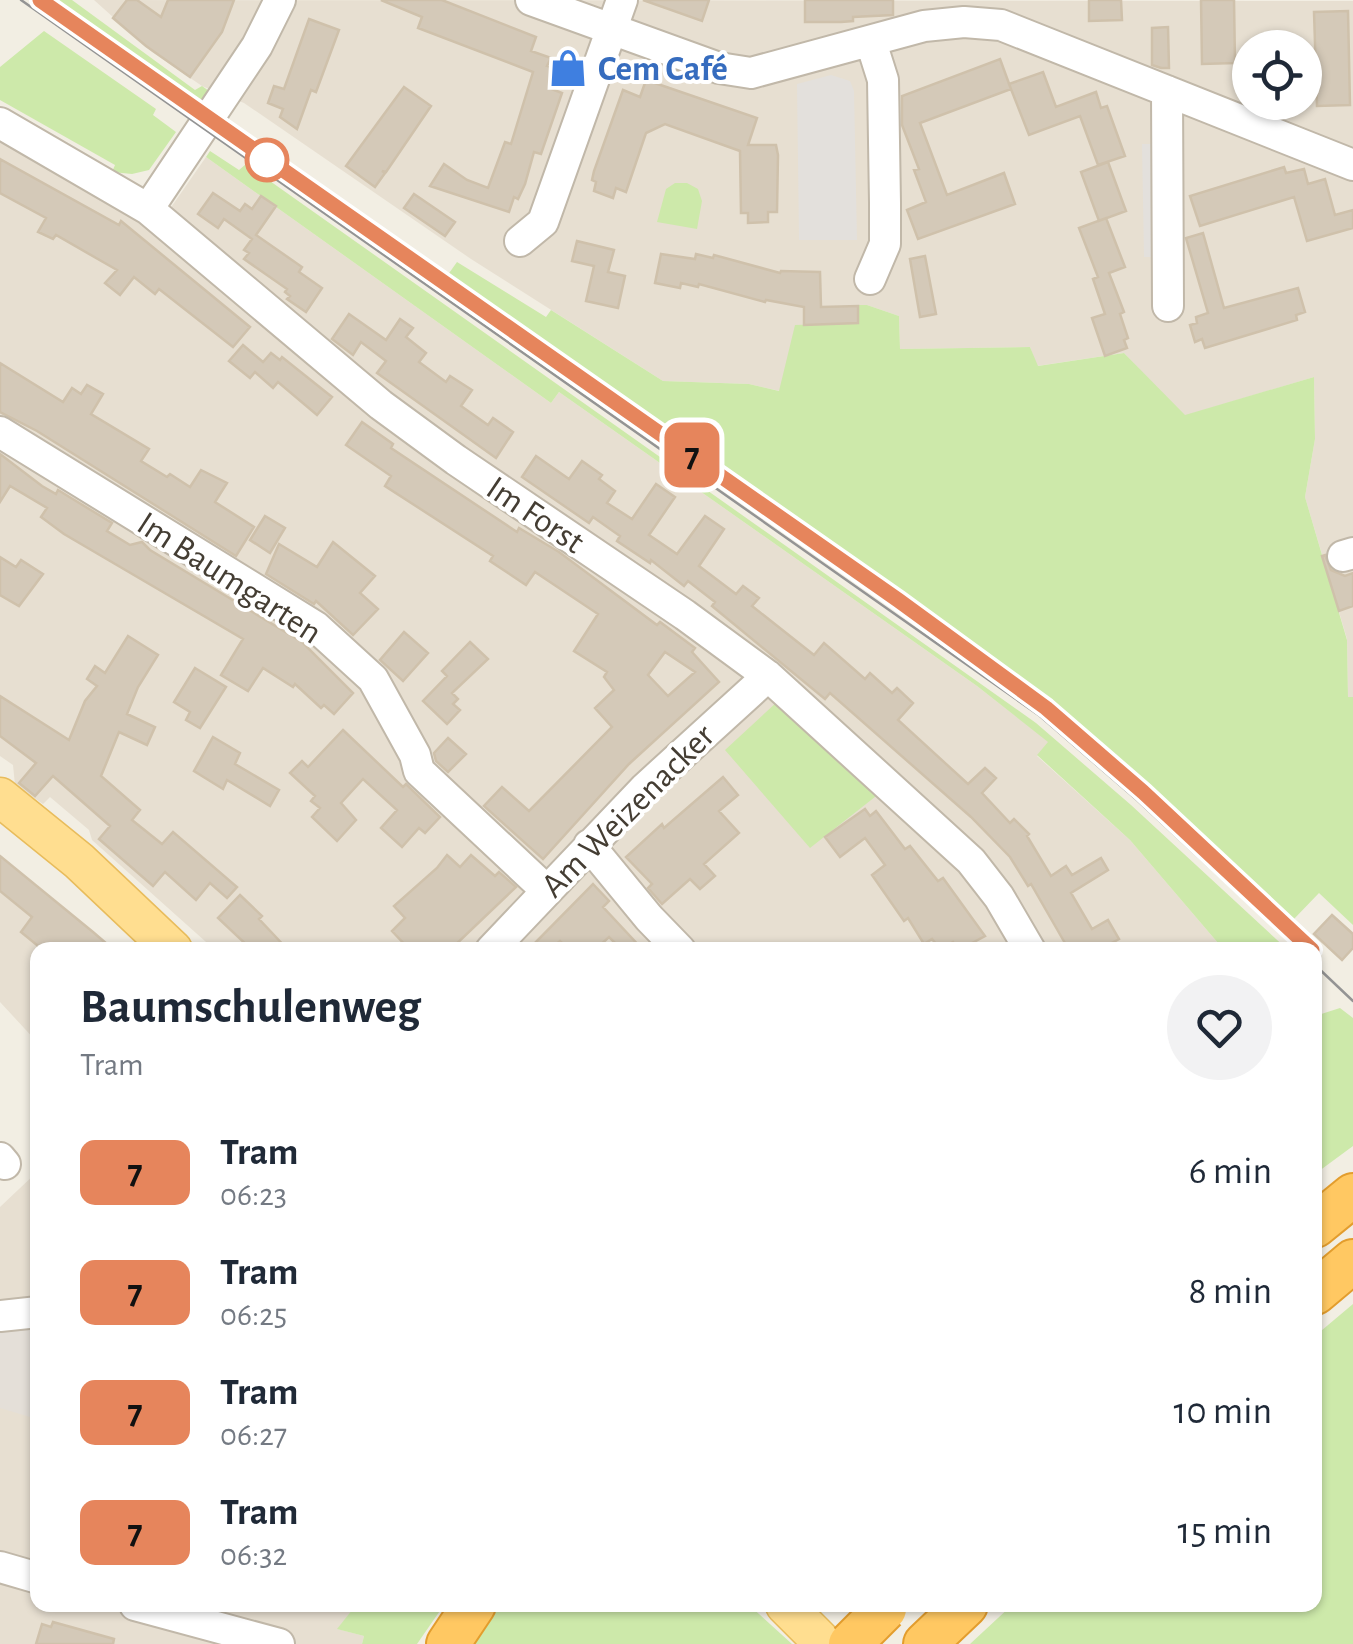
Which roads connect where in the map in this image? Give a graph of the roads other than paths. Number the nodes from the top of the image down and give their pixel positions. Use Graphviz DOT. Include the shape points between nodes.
graph roads {
  1 [pos="280,0"];
  2 [pos="531,0"];
  3 [pos="617,14"];
  4 [pos="871,42"];
  5 [pos="1167,91"];
  6 [pos="0,124"];
  7 [pos="1353,165"];
  8 [pos="148,208"];
  9 [pos="520,242"];
  10 [pos="870,279"];
  11 [pos="1168,306"];
  12 [pos="0,432"];
  13 [pos="768,676"];
  14 [pos="0,797"];
  15 [pos="589,845"];
  16 [pos="546,889"];
  17 [pos="165,942"];
  18 [pos="498,942"];
  19 [pos="672,942"];
  20 [pos="1025,942"];
  21 [pos="1353,1195"];
  22 [pos="1322,1220"];
  23 [pos="1353,1261"];
  24 [pos="1322,1286"];
  25 [pos="30,1313"];
  26 [pos="0,1316"];
  27 [pos="0,1567"];
  28 [pos="30,1576"];
  29 [pos="167,1612"];
  30 [pos="469,1612"];
  31 [pos="792,1612"];
  32 [pos="822,1612"];
  33 [pos="882,1612"];
  34 [pos="959,1612"];
  35 [pos="274,1643"];
  36 [pos="448,1644"];
  37 [pos="824,1644"];
  38 [pos="852,1644"];
  39 [pos="925,1644"];
  1 -- 8 [label="street" via="258,46"];
  2 -- 3 [label="street"];
  3 -- 4 [label="street" via="719,68 751,74"];
  3 -- 9 [label="street" via="543,222"];
  4 -- 5 [label="street" via="924,26 1001,25"];
  4 -- 10 [label="street" via="883,80 886,203 884,244"];
  5 -- 7 [label="street"];
  5 -- 11 [label="street"];
  6 -- 8 [label="street, Im Forst"];
  8 -- 13 [label="street, Im Forst" via="382,405"];
  12 -- 16 [label="street, Im Baumgarten" via="316,627 373,679 420,771"];
  13 -- 15 [label="street, Am Weizenacker"];
  13 -- 20 [label="street, Im Forst" via="972,860"];
  14 -- 17 [label="main road"];
  15 -- 16 [label="street, Am Weizenacker"];
  15 -- 19 [label="street"];
  16 -- 18 [label="street, Am Weizenacker"];
  21 -- 22 [label="highway"];
  23 -- 24 [label="highway"];
  25 -- 26 [label="street"];
  27 -- 28 [label="street"];
  29 -- 35 [label="street"];
  30 -- 36 [label="highway"];
  31 -- 37 [label="main road"];
  32 -- 38 [label="main road"];
  33 -- 38 [label="highway, bridge"];
  34 -- 39 [label="highway"];
}
